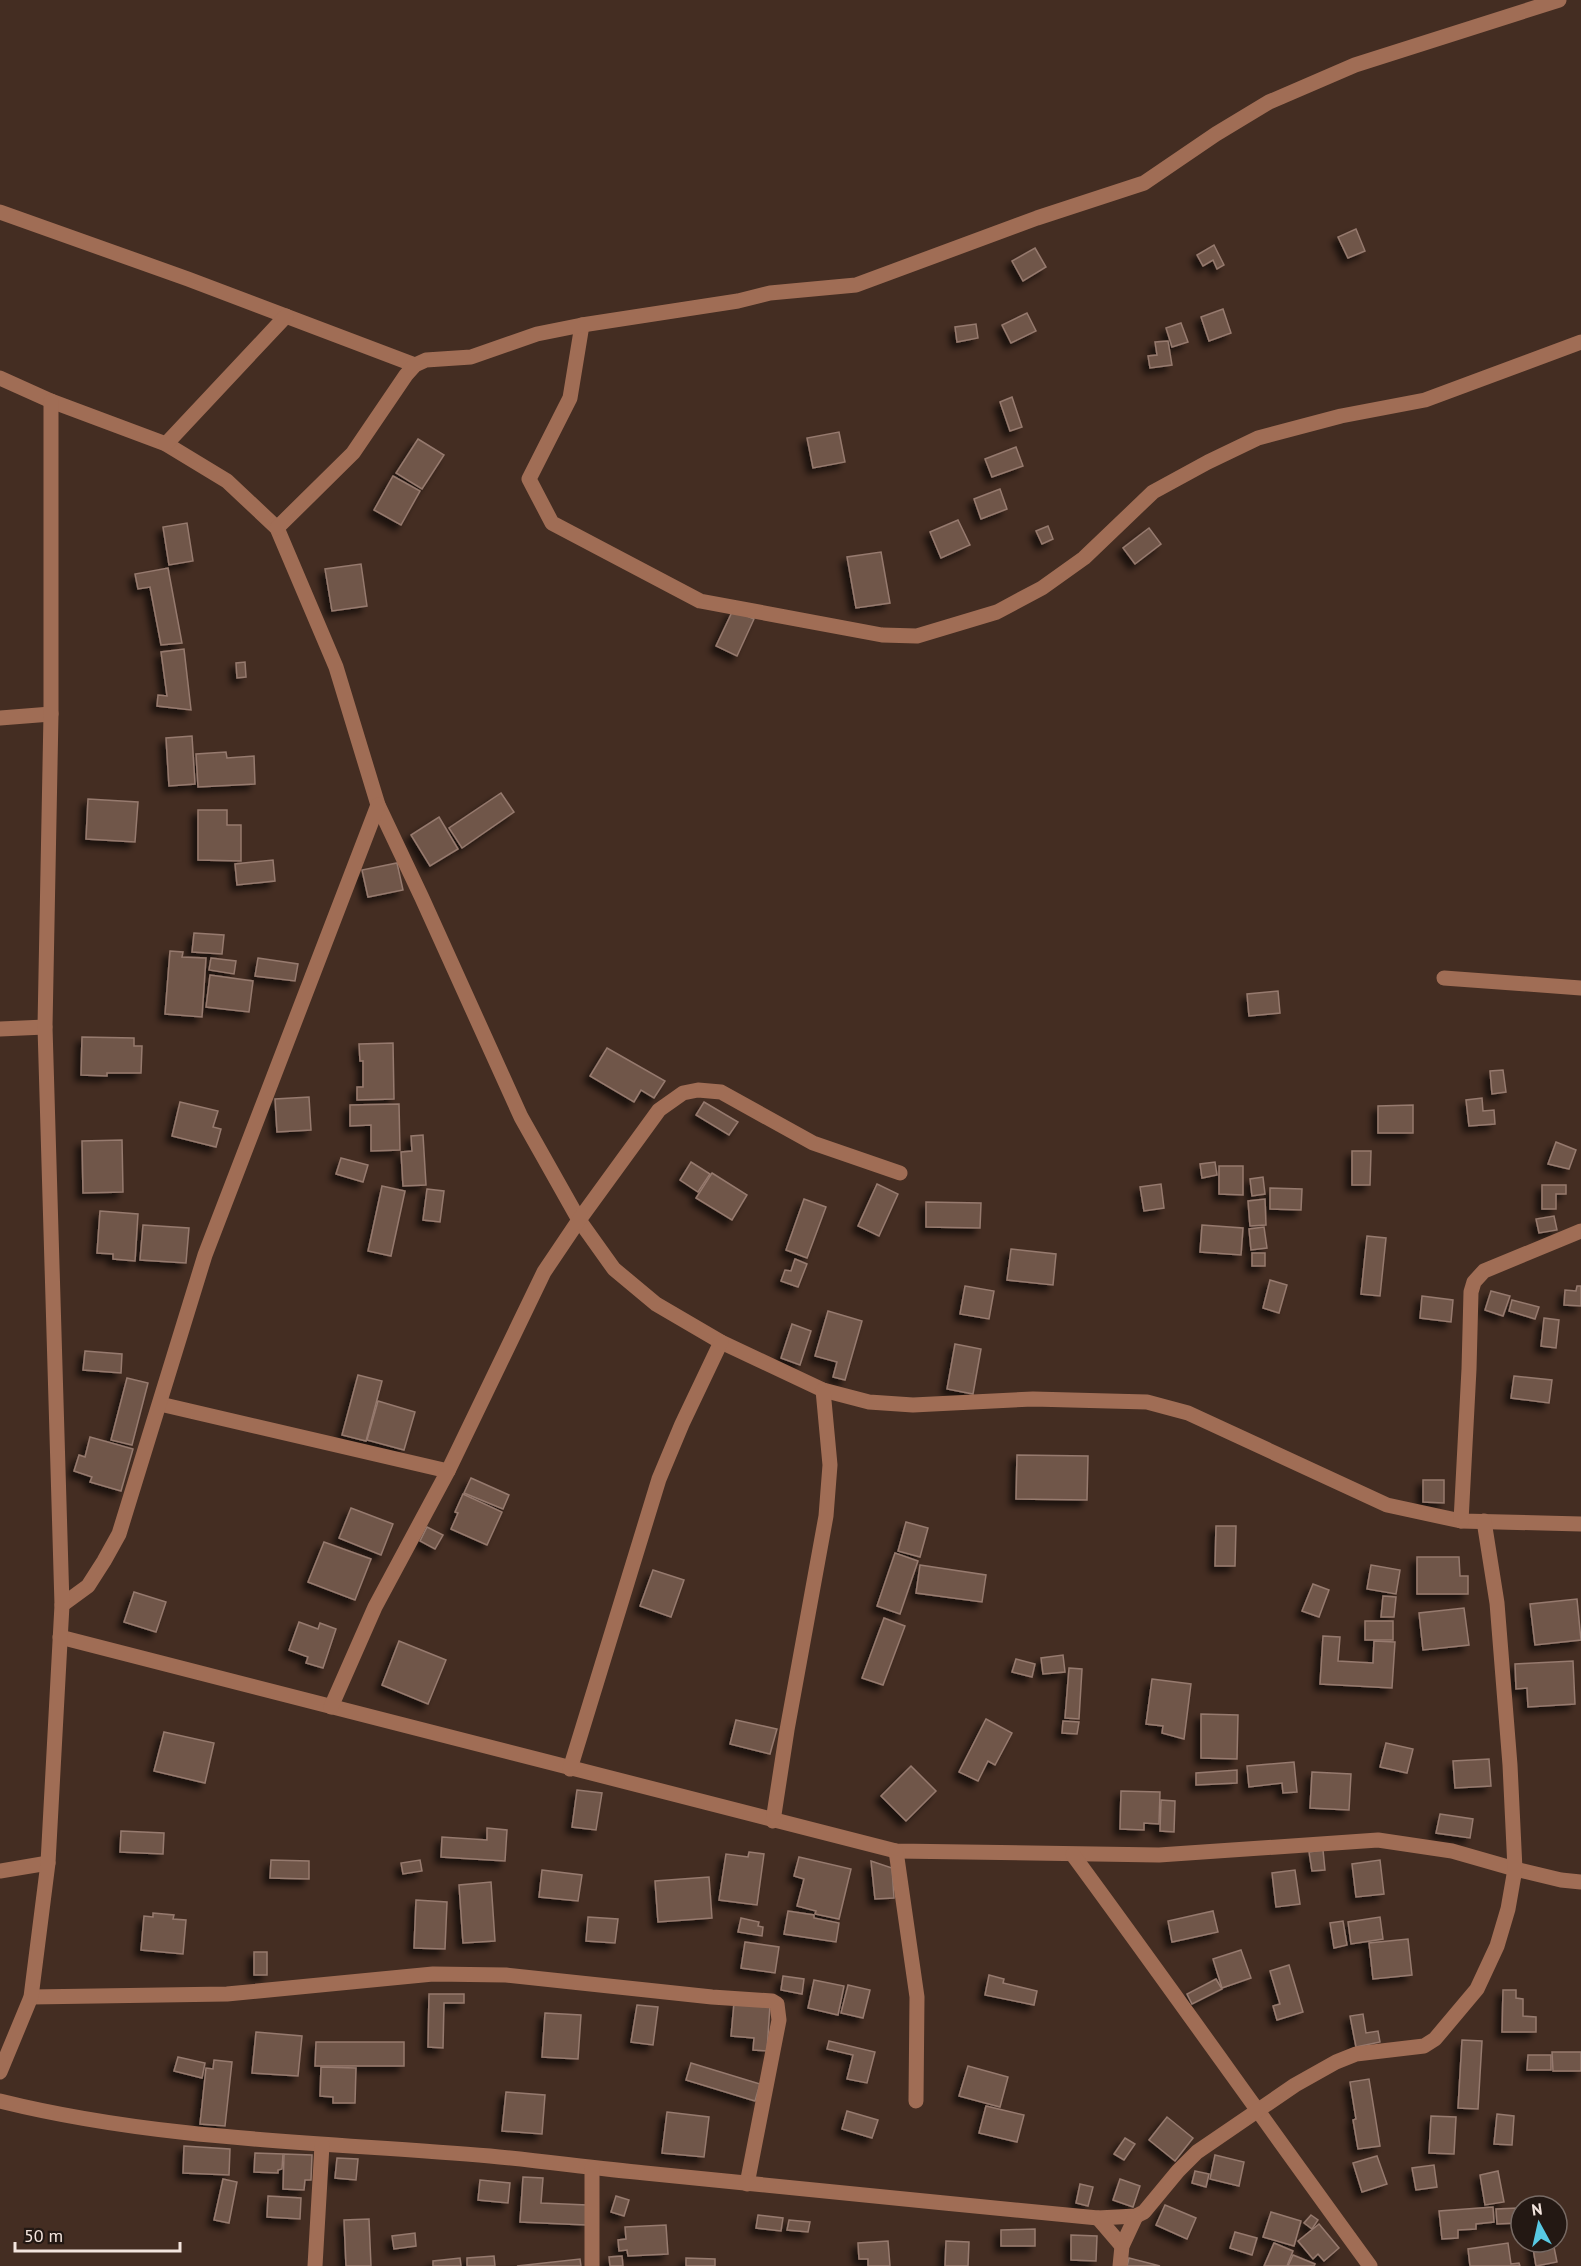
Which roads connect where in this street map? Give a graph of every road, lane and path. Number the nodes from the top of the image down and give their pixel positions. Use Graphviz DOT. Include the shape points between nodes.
graph roads {
  1 [pos="1559,0"];
  2 [pos="0,212"];
  3 [pos="286,316"];
  4 [pos="582,325"];
  5 [pos="1581,342"];
  6 [pos="415,365"];
  7 [pos="0,378"];
  8 [pos="51,401"];
  9 [pos="165,444"];
  10 [pos="277,528"];
  11 [pos="51,714"];
  12 [pos="0,718"];
  13 [pos="378,805"];
  14 [pos="1444,978"];
  15 [pos="1581,988"];
  16 [pos="45,1027"];
  17 [pos="0,1029"];
  18 [pos="900,1173"];
  19 [pos="579,1220"];
  20 [pos="1581,1230"];
  21 [pos="721,1342"];
  22 [pos="823,1390"];
  23 [pos="160,1404"];
  24 [pos="448,1471"];
  25 [pos="1461,1521"];
  26 [pos="1484,1521"];
  27 [pos="1581,1524"];
  28 [pos="62,1605"];
  29 [pos="60,1638"];
  30 [pos="331,1707"];
  31 [pos="570,1769"];
  32 [pos="773,1821"];
  33 [pos="896,1851"];
  34 [pos="1073,1855"];
  35 [pos="48,1863"];
  36 [pos="1515,1869"];
  37 [pos="0,1871"];
  38 [pos="1581,1882"];
  39 [pos="31,1997"];
  40 [pos="0,2072"];
  41 [pos="0,2101"];
  42 [pos="916,2101"];
  43 [pos="1257,2112"];
  44 [pos="322,2145"];
  45 [pos="592,2168"];
  46 [pos="747,2184"];
  47 [pos="1136,2216"];
  48 [pos="1098,2218"];
  49 [pos="1122,2246"];
  50 [pos="315,2266"];
  51 [pos="592,2266"];
  52 [pos="1120,2266"];
  53 [pos="1370,2266"];
  1 -- 4 [label="street" via="1355,65 1269,102 1144,183 856,285 770,293"];
  2 -- 3 [label="street"];
  3 -- 6 [label="street"];
  3 -- 9 [label="street"];
  4 -- 5 [label="street" via="570,398 529,478 552,523 700,601 882,635 917,636 997,612 1042,588 1084,558 1153,492 1258,438 1341,416 1425,400"];
  4 -- 6 [label="street" via="537,334 471,357 426,360"];
  6 -- 10 [label="street" via="353,453"];
  7 -- 8 [label="street"];
  8 -- 9 [label="street"];
  8 -- 11 [label="street"];
  9 -- 10 [label="street" via="227,481"];
  10 -- 13 [label="street" via="336,667"];
  11 -- 12 [label="street"];
  11 -- 16 [label="street"];
  13 -- 19 [label="street" via="521,1117"];
  13 -- 23 [label="street" via="205,1255"];
  14 -- 15 [label="street"];
  16 -- 17 [label="street"];
  16 -- 28 [label="street"];
  18 -- 19 [label="street" via="813,1143 721,1092 699,1090 683,1093 659,1110"];
  19 -- 21 [label="street" via="614,1269 656,1304"];
  19 -- 24 [label="street" via="544,1272"];
  20 -- 25 [label="street" via="1484,1271 1474,1282"];
  21 -- 22 [label="street"];
  21 -- 31 [label="street" via="659,1479"];
  22 -- 25 [label="street" via="869,1402 913,1405 1033,1399 1147,1402 1188,1413 1387,1505"];
  22 -- 32 [label="street" via="830,1465 826,1516"];
  23 -- 24 [label="street"];
  23 -- 28 [label="street" via="119,1534 88,1586"];
  24 -- 30 [label="street" via="375,1607"];
  25 -- 26 [label="street"];
  26 -- 27 [label="street"];
  26 -- 36 [label="street" via="1497,1603"];
  28 -- 29 [label="street"];
  29 -- 30 [label="street"];
  29 -- 35 [label="street"];
  30 -- 31 [label="street"];
  31 -- 32 [label="street"];
  32 -- 33 [label="street"];
  33 -- 34 [label="street"];
  33 -- 42 [label="street" via="916,1997"];
  34 -- 36 [label="street" via="1160,1856 1378,1840 1452,1851"];
  34 -- 43 [label="street"];
  35 -- 37 [label="street"];
  35 -- 39 [label="street"];
  36 -- 38 [label="street"];
  36 -- 43 [label="street" via="1497,1946 1477,1989 1436,2039 1424,2046 1376,2050 1336,2062"];
  39 -- 40 [label="street"];
  39 -- 46 [label="street" via="227,1994 433,1974 506,1975 772,2001 777,2004 779,2020"];
  41 -- 44 [label="street" via="122,2126"];
  43 -- 47 [label="street" via="1197,2152 1152,2204"];
  43 -- 53 [label="street"];
  44 -- 45 [label="street" via="491,2156"];
  44 -- 50 [label="street"];
  45 -- 46 [label="street"];
  45 -- 51 [label="street"];
  46 -- 48 [label="street"];
  47 -- 48 [label="street"];
  47 -- 49 [label="street"];
  48 -- 49 [label="street"];
  49 -- 52 [label="street"];
}
